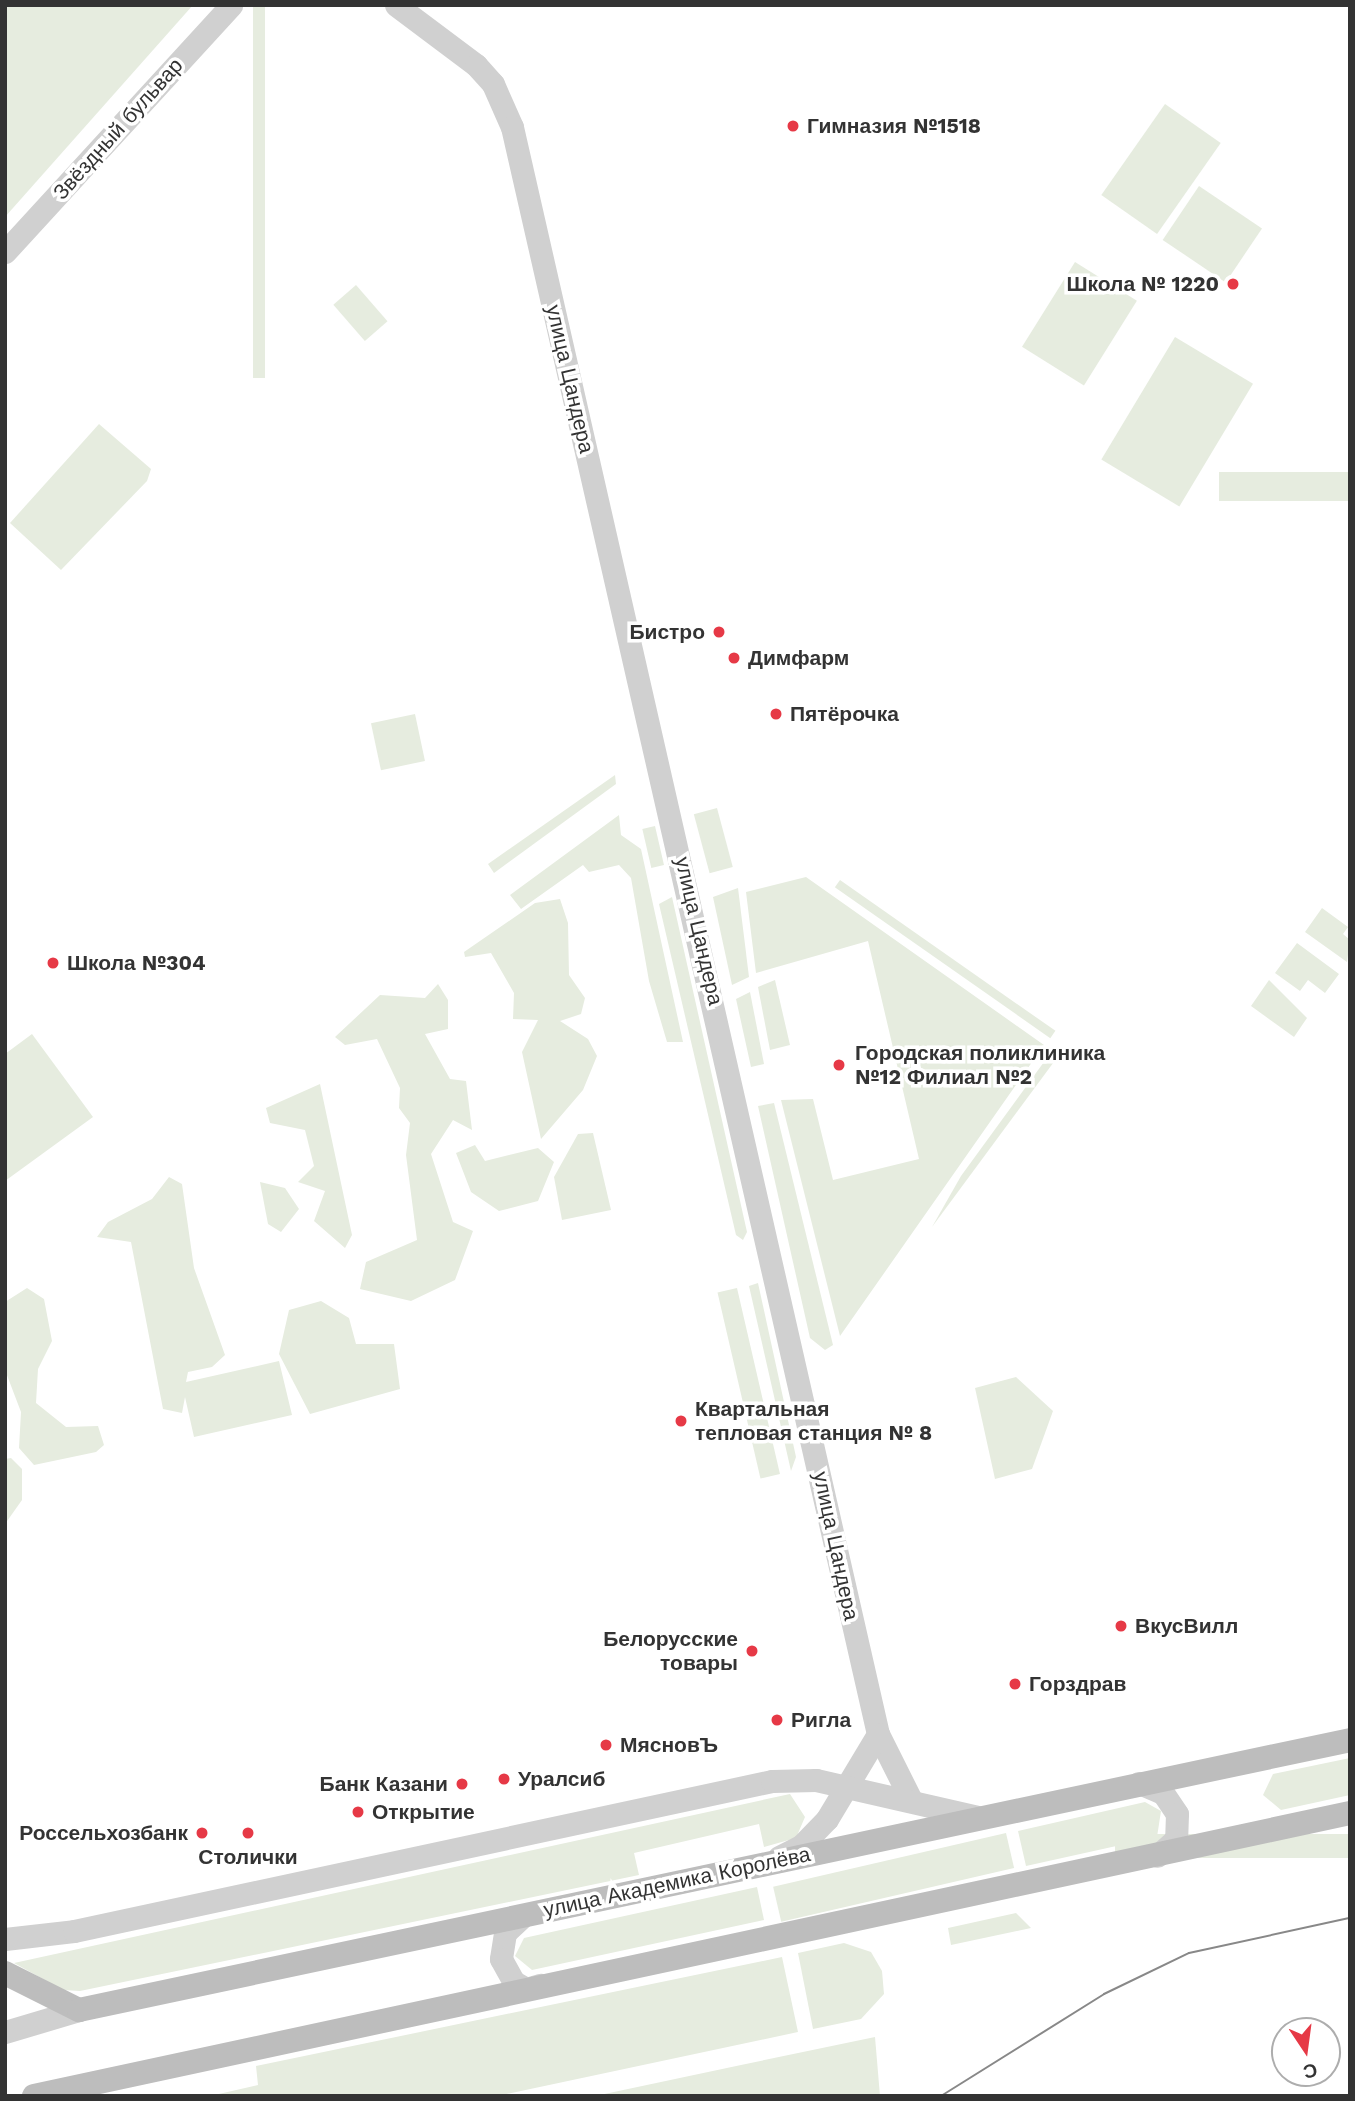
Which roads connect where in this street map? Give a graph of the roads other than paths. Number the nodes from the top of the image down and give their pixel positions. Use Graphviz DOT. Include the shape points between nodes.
graph roads {
  1 [pos="231,5"];
  2 [pos="396,5"];
  3 [pos="5,252"];
  4 [pos="878,1734"];
  5 [pos="1350,1740"];
  6 [pos="1139,1783"];
  7 [pos="845,1786"];
  8 [pos="911,1800"];
  9 [pos="1350,1813"];
  10 [pos="978,1817"];
  11 [pos="1157,1856"];
  12 [pos="766,1862"];
  13 [pos="524,1915"];
  14 [pos="5,1939"];
  15 [pos="5,1973"];
  16 [pos="540,1985"];
  17 [pos="79,2010"];
  18 [pos="5,2032"];
  19 [pos="35,2096"];
  1 -- 3 [label="street, Звёздный бульвар"];
  2 -- 4 [label="street, улица Цандера" via="476,65 493,84 512,127"];
  4 -- 7 [label="street"];
  4 -- 8 [label="street, улица Цандера"];
  5 -- 6 [label="main road, улица Академика Королёва"];
  6 -- 10 [label="main road, улица Академика Королёва"];
  6 -- 11 [label="street" via="1163,1793 1177,1814 1176,1839"];
  7 -- 8 [label="street"];
  7 -- 12 [label="street" via="814,1835"];
  7 -- 14 [label="street" via="772,1781 74,1931"];
  8 -- 10 [label="street"];
  9 -- 11 [label="main road"];
  10 -- 12 [label="main road, улица Академика Королёва"];
  11 -- 16 [label="main road"];
  12 -- 13 [label="main road, улица Академика Королёва"];
  13 -- 16 [label="street" via="505,1933 501,1959 514,1982 526,1989"];
  13 -- 17 [label="main road, улица Академика Королёва"];
  15 -- 17 [label="main road"];
  16 -- 19 [label="main road"];
  17 -- 18 [label="street, улица Академика Королёва"];
}
